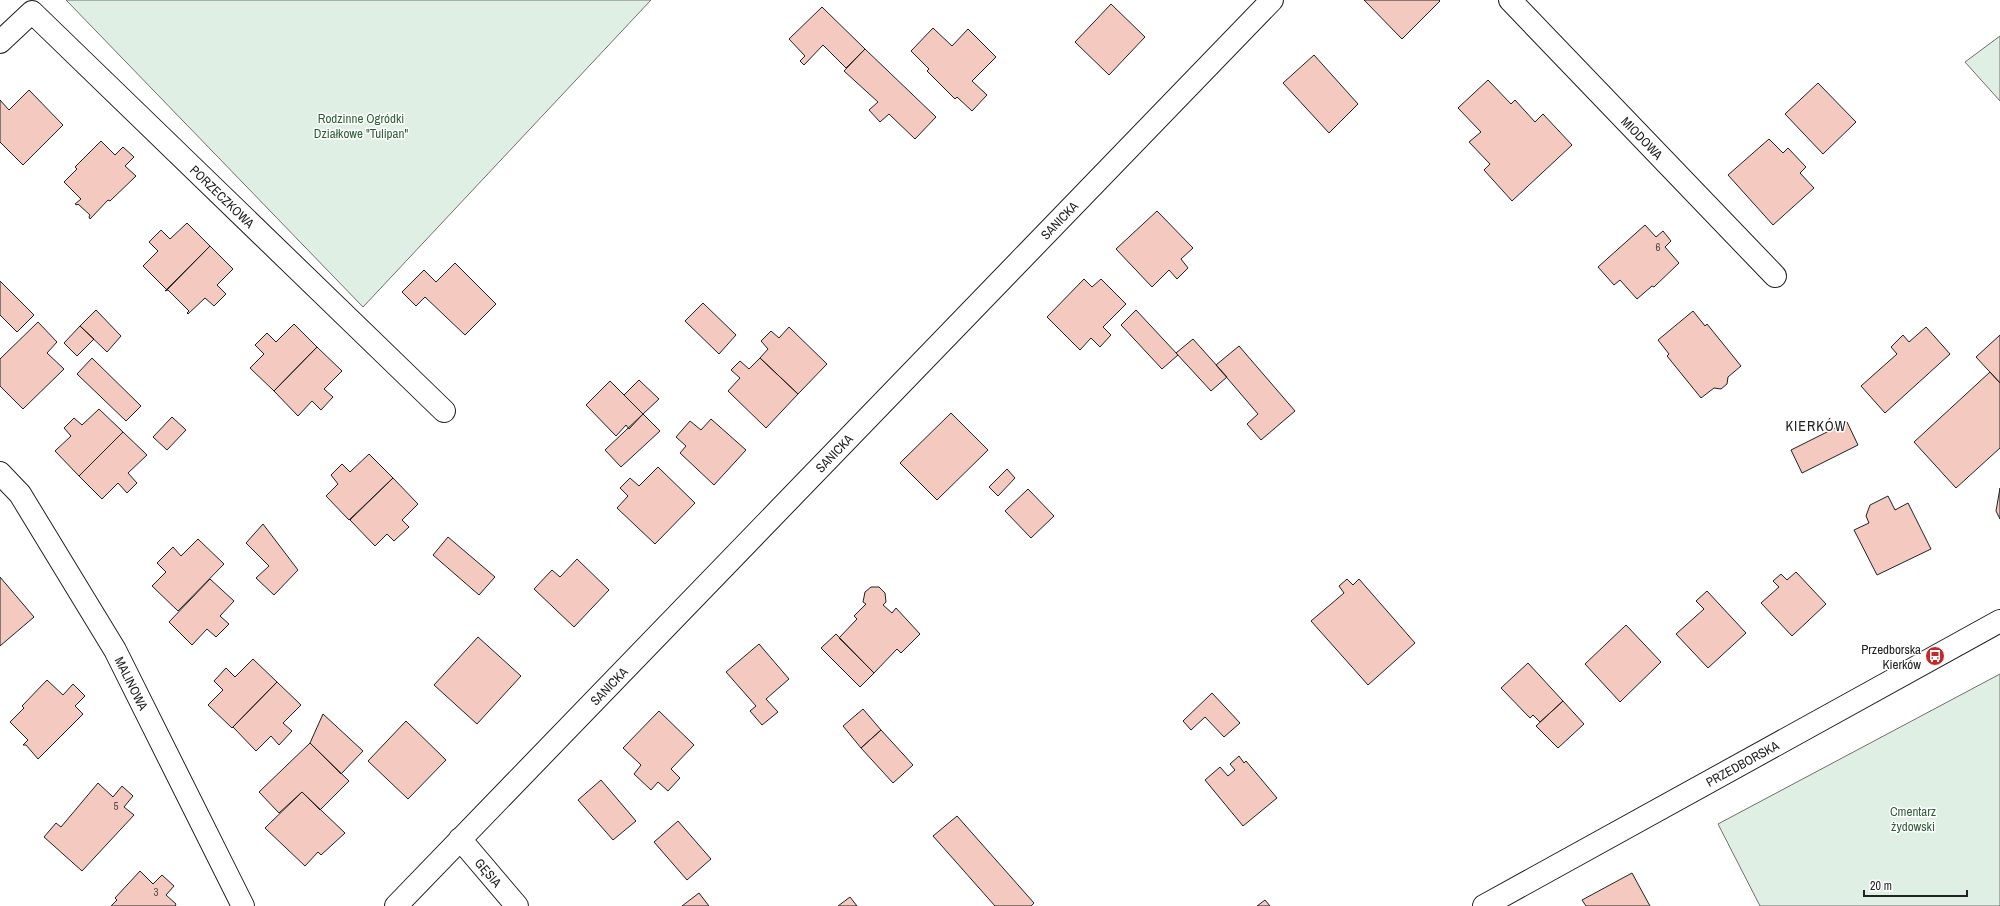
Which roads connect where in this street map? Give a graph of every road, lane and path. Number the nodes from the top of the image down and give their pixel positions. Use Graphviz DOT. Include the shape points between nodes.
graph roads {
  1 [pos="1272,0"];
  2 [pos="1510,0"];
  3 [pos="0,42"];
  4 [pos="1775,276"];
  5 [pos="444,411"];
  6 [pos="0,473"];
  7 [pos="2000,621"];
  8 [pos="460,839"];
  9 [pos="243,906"];
  10 [pos="396,906"];
  11 [pos="517,906"];
  12 [pos="1484,906"];
  1 -- 8 [label="street, SANICKA"];
  2 -- 4 [label="street, MIODOWA"];
  3 -- 5 [label="street, PORZECZKOWA" via="32,12"];
  6 -- 9 [label="street, MALINOWA" via="20,494 115,650"];
  7 -- 12 [label="street, PRZEDBORSKA"];
  8 -- 10 [label="street, SANICKA"];
  8 -- 11 [label="street, GĘSIA"];
}
